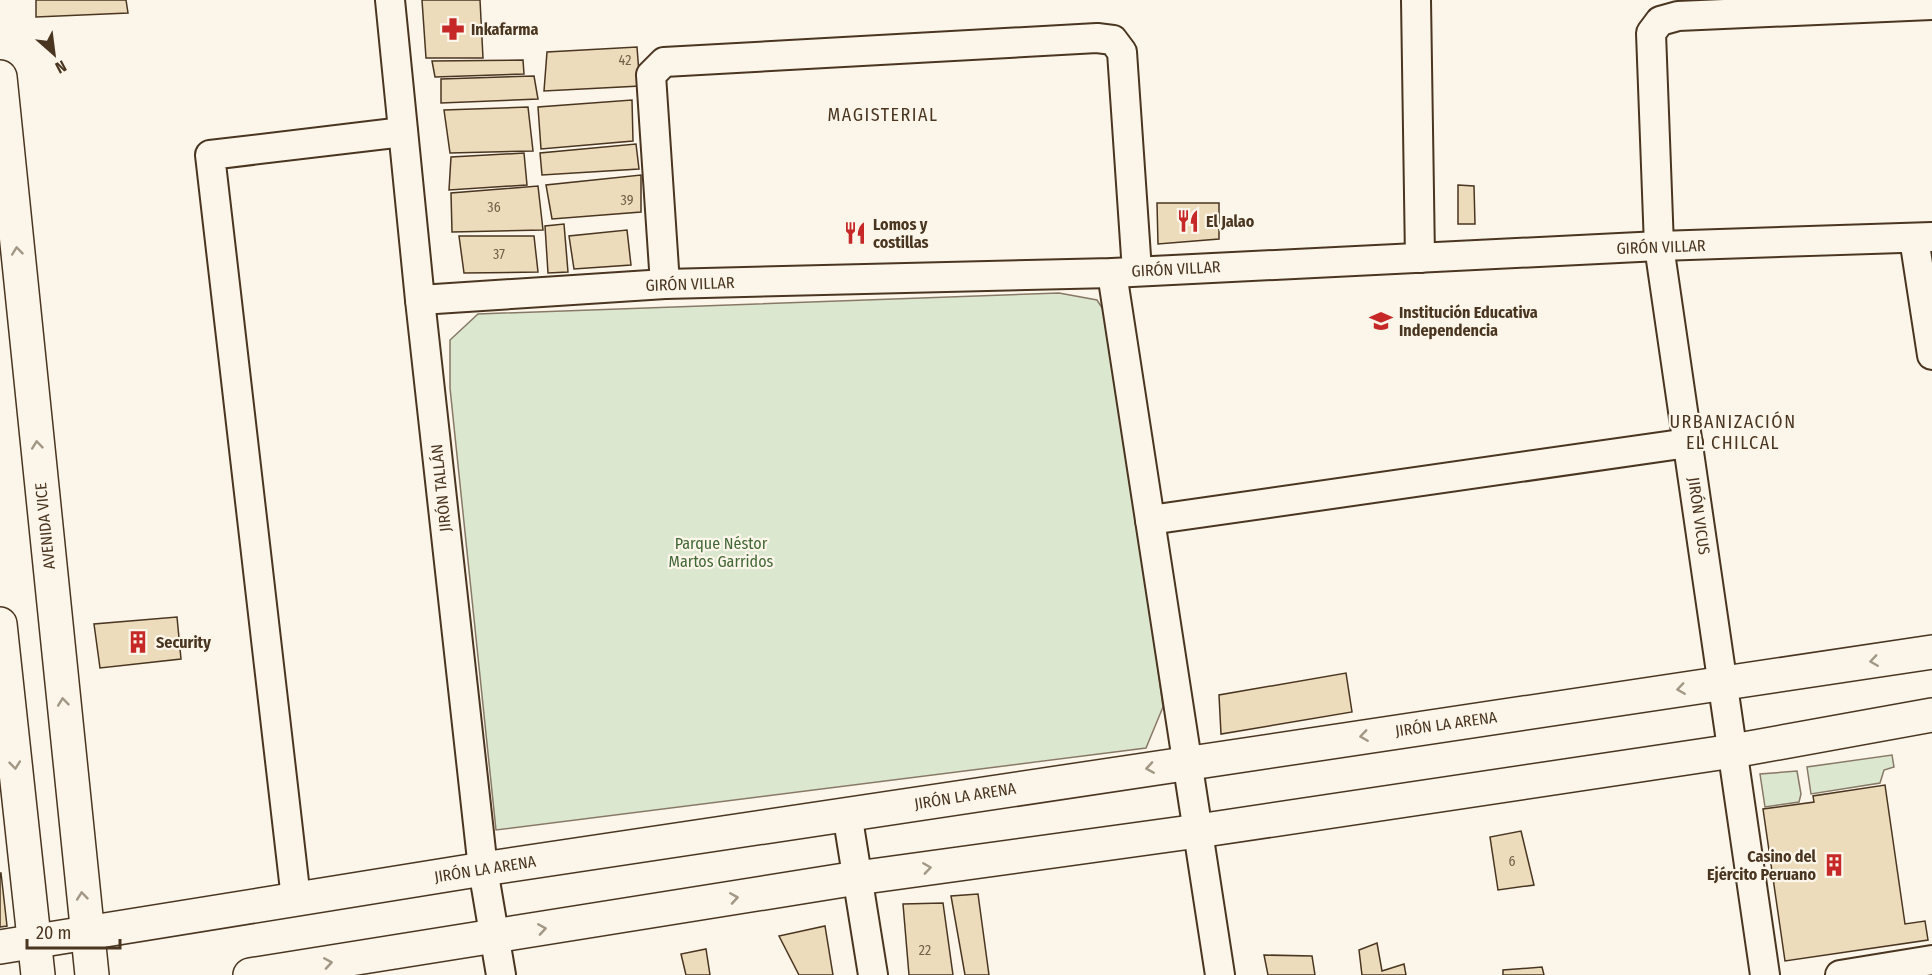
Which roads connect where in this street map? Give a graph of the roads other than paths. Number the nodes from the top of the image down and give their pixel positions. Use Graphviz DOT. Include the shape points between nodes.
graph roads {
  1 [pos="390,0"];
  2 [pos="1416,0"];
  3 [pos="1932,4"];
  4 [pos="0,77"];
  5 [pos="403,132"];
  6 [pos="1923,238"];
  7 [pos="1659,246"];
  8 [pos="1420,258"];
  9 [pos="1124,272"];
  10 [pos="665,284"];
  11 [pos="420,300"];
  12 [pos="1932,356"];
  13 [pos="1688,443"];
  14 [pos="1150,520"];
  15 [pos="0,624"];
  16 [pos="1932,652"];
  17 [pos="1723,683"];
  18 [pos="1932,715"];
  19 [pos="1733,751"];
  20 [pos="1186,762"];
  21 [pos="847,813"];
  22 [pos="1198,831"];
  23 [pos="483,869"];
  24 [pos="857,878"];
  25 [pos="296,899"];
  26 [pos="86,932"];
  27 [pos="495,936"];
  28 [pos="33,942"];
  29 [pos="0,947"];
  30 [pos="1932,960"];
  31 [pos="38,975"];
  32 [pos="92,975"];
  33 [pos="250,975"];
  34 [pos="501,975"];
  35 [pos="873,975"];
  36 [pos="1220,975"];
  37 [pos="1765,975"];
  38 [pos="1840,975"];
  1 -- 5 [label="street, JIRÓN TALLÁN"];
  2 -- 8 [label="street"];
  3 -- 7 [label="street, JIRÓN VICUS" via="1678,16 1660,21 1651,33"];
  26 -- 4 [label="street, AVENIDA VICE, one-way"];
  5 -- 11 [label="street, JIRÓN TALLÁN"];
  5 -- 25 [label="street" via="210,155"];
  6 -- 7 [label="street, GIRÓN VILLAR"];
  6 -- 12 [label="street"];
  7 -- 8 [label="street, GIRÓN VILLAR"];
  7 -- 13 [label="street, JIRÓN VICUS"];
  8 -- 9 [label="street, GIRÓN VILLAR"];
  9 -- 10 [label="street, GIRÓN VILLAR"];
  9 -- 10 [label="street" via="1122,52 1113,40 1097,38 664,62 651,75"];
  9 -- 14 [label="street"];
  10 -- 11 [label="street, GIRÓN VILLAR"];
  11 -- 23 [label="street, JIRÓN TALLÁN"];
  13 -- 14 [label="street"];
  13 -- 17 [label="street, JIRÓN VICUS"];
  14 -- 20 [label="street"];
  15 -- 28 [label="street, one-way"];
  16 -- 17 [label="street, JIRÓN LA ARENA, one-way"];
  17 -- 19 [label="street, JIRÓN VICUS"];
  17 -- 20 [label="street, JIRÓN LA ARENA, one-way"];
  18 -- 19 [label="street"];
  19 -- 22 [label="street"];
  19 -- 37 [label="street, JIRÓN VICUS"];
  20 -- 21 [label="street, JIRÓN LA ARENA, one-way"];
  20 -- 22 [label="street"];
  21 -- 23 [label="street, JIRÓN LA ARENA"];
  21 -- 24 [label="street"];
  24 -- 22 [label="street, one-way"];
  22 -- 36 [label="street"];
  23 -- 25 [label="street, JIRÓN LA ARENA"];
  23 -- 27 [label="street, JIRÓN TALLÁN"];
  27 -- 24 [label="street, one-way"];
  24 -- 35 [label="street"];
  25 -- 26 [label="street, JIRÓN LA ARENA"];
  26 -- 28 [label="street, JIRÓN LA ARENA"];
  26 -- 32 [label="street, AVENIDA VICE"];
  33 -- 27 [label="street, one-way"];
  27 -- 34 [label="street, JIRÓN TALLÁN"];
  28 -- 29 [label="street, JIRÓN LA ARENA"];
  28 -- 31 [label="street"];
  30 -- 38 [label="street"];
}
